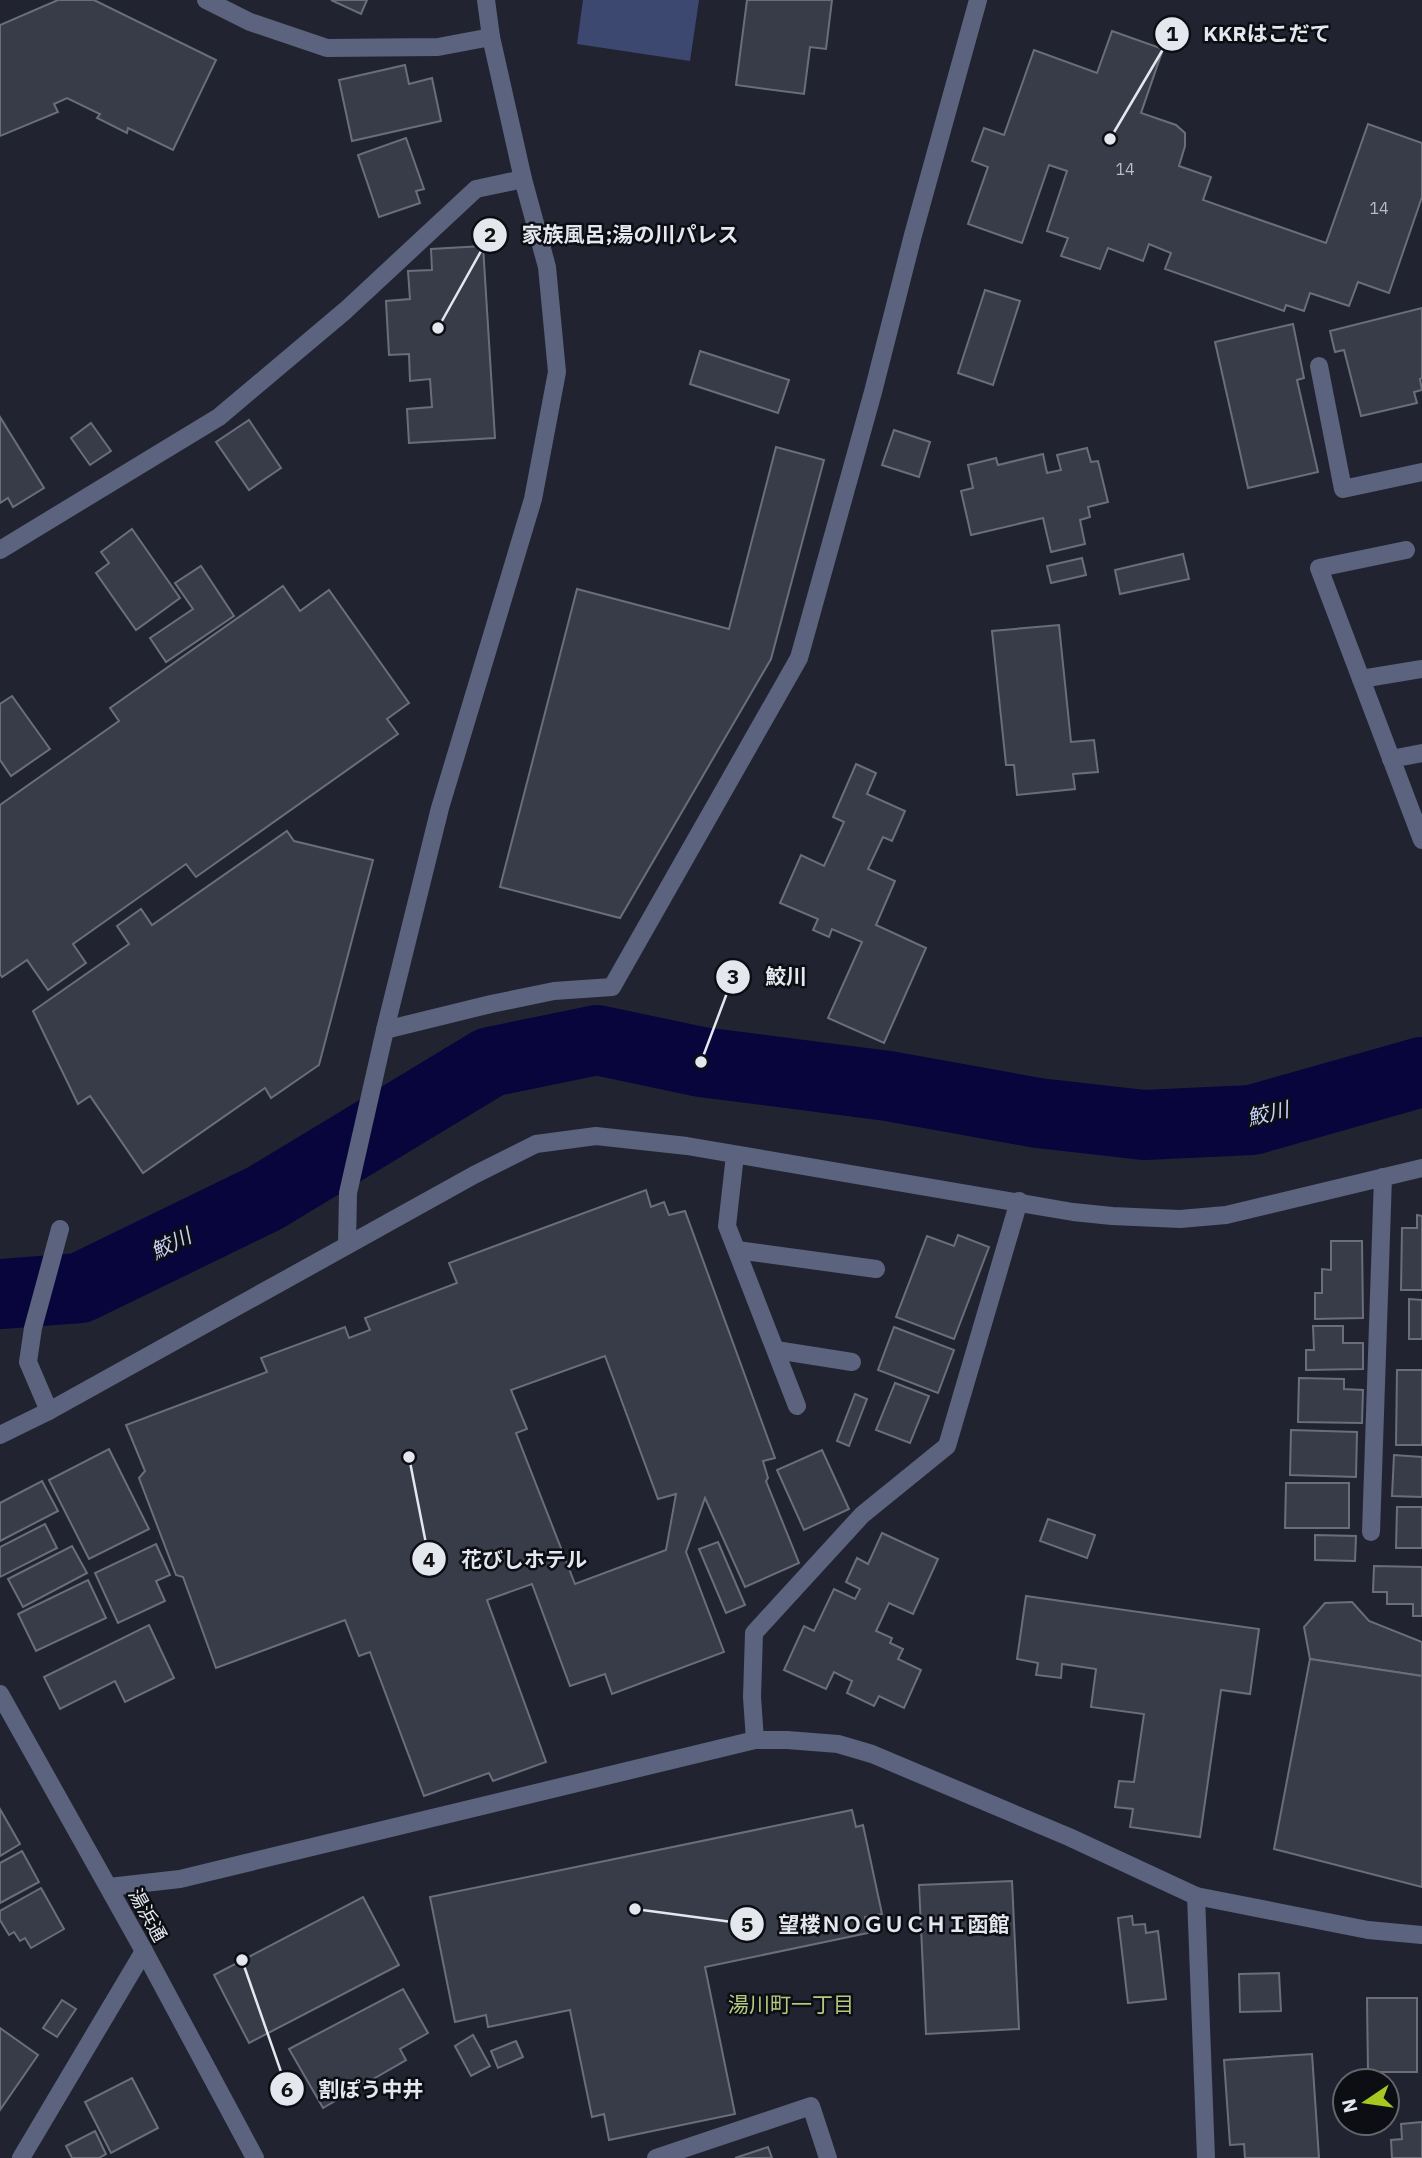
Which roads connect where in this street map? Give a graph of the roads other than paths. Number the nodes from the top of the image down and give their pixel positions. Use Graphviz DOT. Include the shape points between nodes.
graph roads {
  1 [pos="206,0"];
  2 [pos="486,0"];
  3 [pos="978,0"];
  4 [pos="491,37"];
  5 [pos="523,179"];
  6 [pos="1319,366"];
  7 [pos="1422,472"];
  8 [pos="0,550"];
  9 [pos="1406,550"];
  10 [pos="1422,669"];
  11 [pos="1361,680"];
  12 [pos="1422,754"];
  13 [pos="1391,759"];
  14 [pos="1422,841"];
  15 [pos="385,1030"];
  16 [pos="735,1155"];
  17 [pos="1422,1168"];
  18 [pos="1383,1177"];
  19 [pos="1019,1201"];
  20 [pos="60,1229"];
  21 [pos="347,1244"];
  22 [pos="737,1250"];
  23 [pos="876,1269"];
  24 [pos="776,1350"];
  25 [pos="852,1362"];
  26 [pos="797,1406"];
  27 [pos="49,1411"];
  28 [pos="0,1435"];
  29 [pos="1371,1532"];
  30 [pos="0,1694"];
  31 [pos="755,1740"];
  32 [pos="109,1887"];
  33 [pos="1196,1896"];
  34 [pos="1422,1935"];
  35 [pos="144,1951"];
  36 [pos="21,2158"];
  37 [pos="256,2158"];
  38 [pos="656,2158"];
  39 [pos="828,2158"];
  40 [pos="1206,2158"];
  1 -- 4 [label="street" via="250,22 327,48 438,47"];
  2 -- 4 [label="street"];
  3 -- 15 [label="street" via="799,658 619,975 612,987 554,991"];
  4 -- 5 [label="street"];
  5 -- 8 [label="street" via="475,189 346,310 219,417"];
  5 -- 15 [label="street" via="547,267 557,372 533,499 440,808"];
  6 -- 7 [label="street" via="1343,489"];
  9 -- 11 [label="street" via="1319,568"];
  10 -- 11 [label="street"];
  11 -- 13 [label="street"];
  12 -- 13 [label="street"];
  13 -- 14 [label="street"];
  15 -- 21 [label="street" via="348,1193"];
  16 -- 19 [label="street"];
  16 -- 21 [label="street" via="596,1136 536,1144"];
  16 -- 22 [label="street" via="727,1226"];
  17 -- 18 [label="street"];
  18 -- 19 [label="street" via="1226,1215 1180,1219 1112,1216"];
  18 -- 29 [label="street"];
  19 -- 31 [label="street" via="947,1446 862,1515 754,1633"];
  20 -- 27 [label="street" via="28,1362"];
  21 -- 27 [label="street"];
  22 -- 23 [label="street"];
  22 -- 24 [label="street"];
  24 -- 25 [label="street"];
  24 -- 26 [label="street"];
  27 -- 28 [label="street"];
  30 -- 32 [label="street, 湯浜通"];
  31 -- 32 [label="street" via="180,1879"];
  31 -- 33 [label="street" via="825,1742 872,1754"];
  32 -- 35 [label="street, 湯浜通"];
  33 -- 34 [label="street" via="1368,1930"];
  33 -- 40 [label="street"];
  35 -- 36 [label="street"];
  35 -- 37 [label="street, 湯浜通"];
  38 -- 39 [label="street" via="811,2106"];
}
